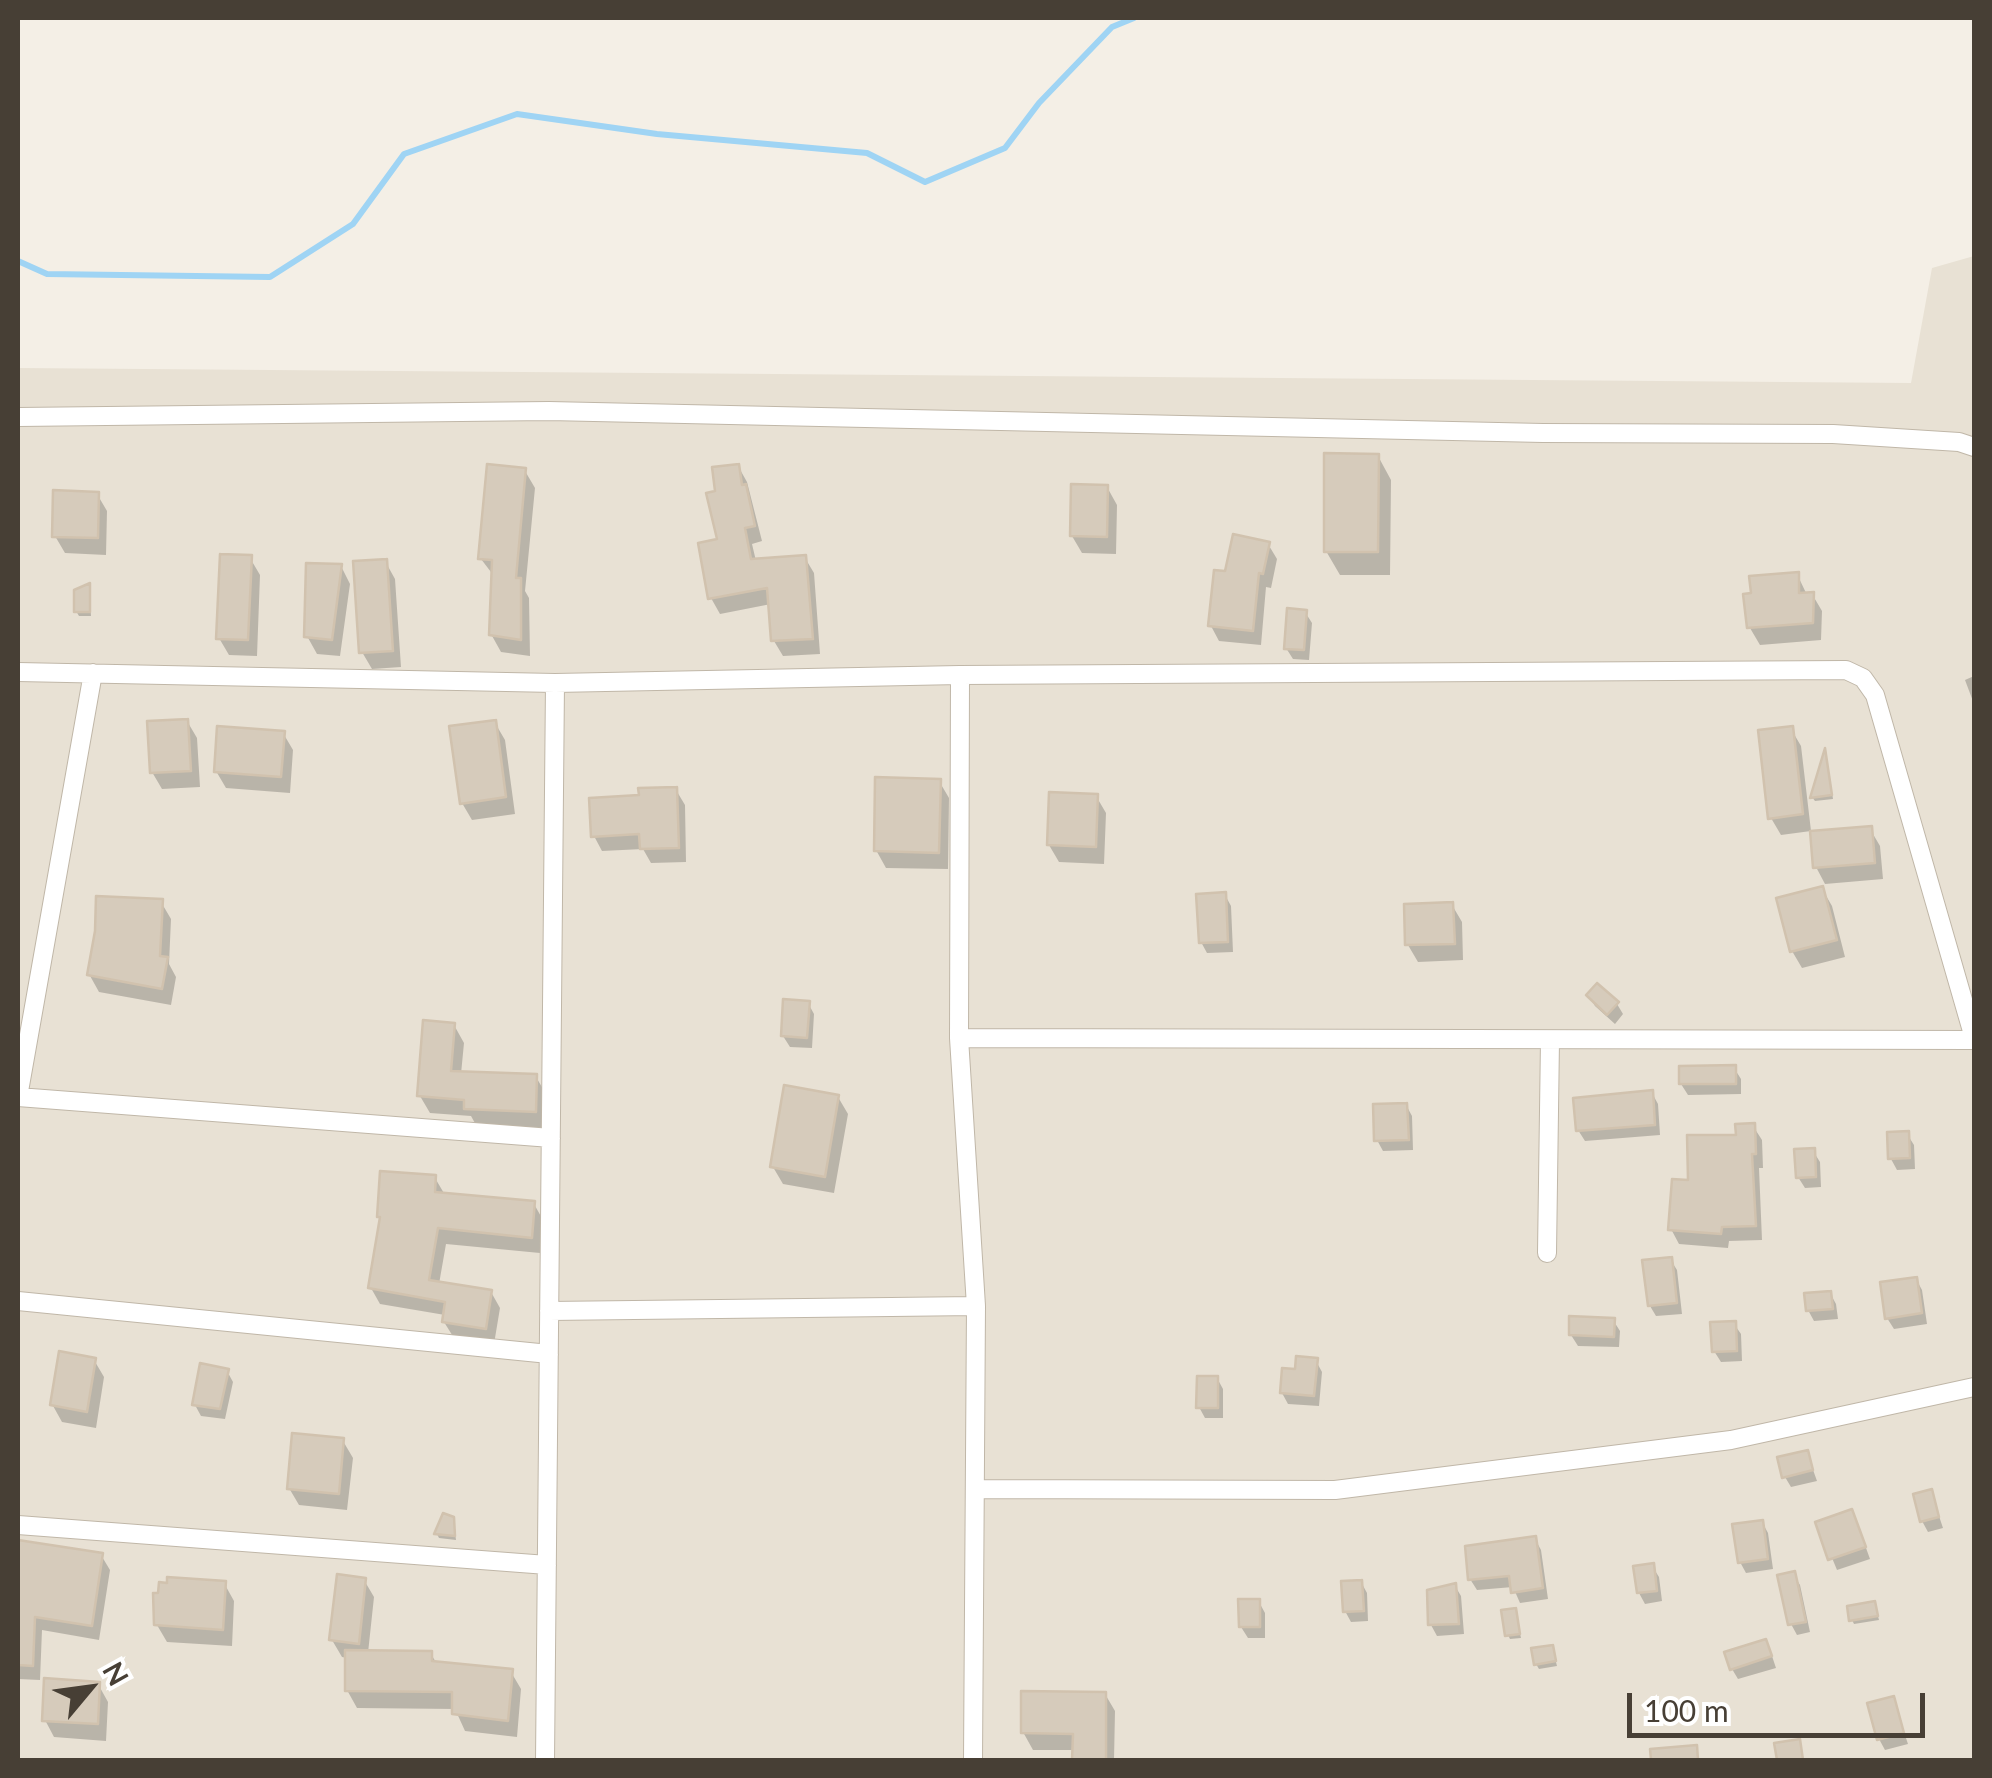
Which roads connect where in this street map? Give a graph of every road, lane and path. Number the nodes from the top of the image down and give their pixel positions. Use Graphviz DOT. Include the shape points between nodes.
graph roads {
  1 [pos="18,418"];
  2 [pos="1974,448"];
  3 [pos="18,672"];
  4 [pos="94,673"];
  5 [pos="960,676"];
  6 [pos="556,682"];
  7 [pos="958,1038"];
  8 [pos="1974,1039"];
  9 [pos="1550,1040"];
  10 [pos="18,1097"];
  11 [pos="551,1138"];
  12 [pos="1546,1253"];
  13 [pos="18,1300"];
  14 [pos="976,1306"];
  15 [pos="549,1311"];
  16 [pos="549,1354"];
  17 [pos="1974,1387"];
  18 [pos="975,1490"];
  19 [pos="18,1524"];
  20 [pos="547,1566"];
  21 [pos="545,1760"];
  22 [pos="974,1760"];
  1 -- 2 [label="street" via="550,410 1833,434"];
  3 -- 4 [label="street"];
  4 -- 6 [label="street"];
  4 -- 10 [label="street"];
  5 -- 6 [label="street"];
  5 -- 7 [label="street"];
  5 -- 8 [label="street" via="1846,670 1875,696"];
  6 -- 11 [label="street"];
  7 -- 9 [label="street"];
  7 -- 14 [label="street"];
  8 -- 9 [label="street"];
  9 -- 12 [label="street"];
  10 -- 11 [label="street"];
  11 -- 15 [label="street"];
  13 -- 16 [label="street"];
  14 -- 15 [label="street"];
  14 -- 18 [label="street"];
  15 -- 16 [label="street"];
  16 -- 20 [label="street"];
  17 -- 18 [label="street" via="1731,1440 1335,1490"];
  18 -- 22 [label="street"];
  19 -- 20 [label="street"];
  20 -- 21 [label="street"];
}
